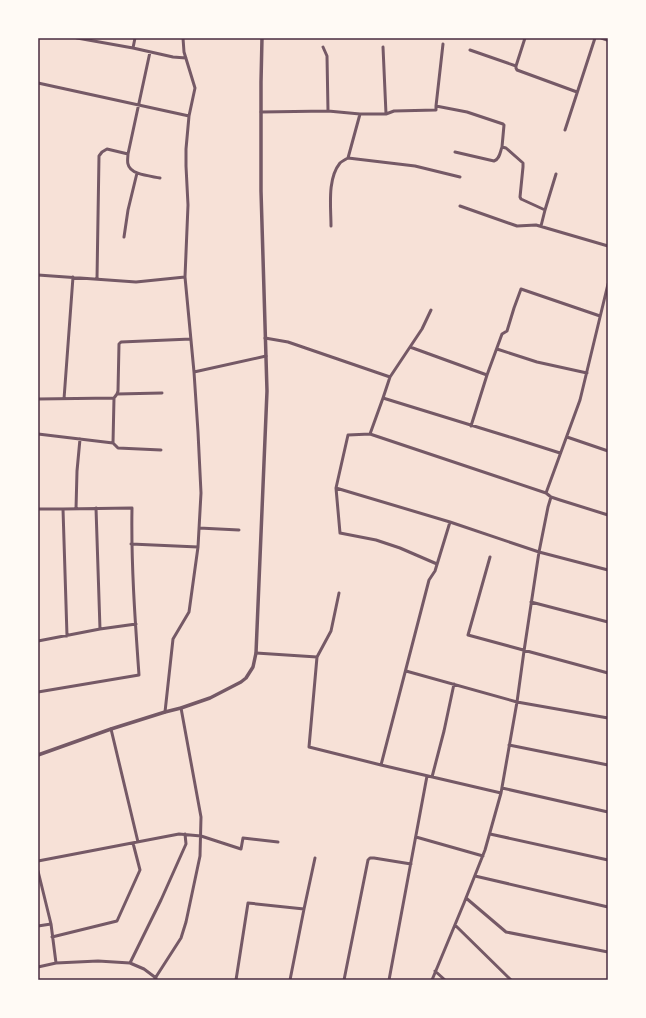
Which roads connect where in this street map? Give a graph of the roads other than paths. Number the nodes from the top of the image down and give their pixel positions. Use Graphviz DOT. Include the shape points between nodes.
graph roads {
  1 [pos="77,38"];
  2 [pos="135,38"];
  3 [pos="183,38"];
  4 [pos="262,38"];
  5 [pos="525,38"];
  6 [pos="595,38"];
  7 [pos="602,38"];
  8 [pos="608,40"];
  9 [pos="443,44"];
  10 [pos="323,47"];
  11 [pos="383,47"];
  12 [pos="133,48"];
  13 [pos="470,50"];
  14 [pos="150,52"];
  15 [pos="186,58"];
  16 [pos="516,66"];
  17 [pos="38,83"];
  18 [pos="578,92"];
  19 [pos="139,105"];
  20 [pos="436,106"];
  21 [pos="328,111"];
  22 [pos="261,112"];
  23 [pos="360,114"];
  24 [pos="386,114"];
  25 [pos="189,116"];
  26 [pos="565,130"];
  27 [pos="502,147"];
  28 [pos="455,152"];
  29 [pos="128,154"];
  30 [pos="348,158"];
  31 [pos="137,173"];
  32 [pos="556,174"];
  33 [pos="460,177"];
  34 [pos="160,178"];
  35 [pos="460,206"];
  36 [pos="545,210"];
  37 [pos="331,226"];
  38 [pos="540,226"];
  39 [pos="124,237"];
  40 [pos="608,246"];
  41 [pos="38,275"];
  42 [pos="73,277"];
  43 [pos="185,278"];
  44 [pos="97,279"];
  45 [pos="608,284"];
  46 [pos="431,310"];
  47 [pos="600,316"];
  48 [pos="265,338"];
  49 [pos="191,339"];
  50 [pos="410,347"];
  51 [pos="497,350"];
  52 [pos="266,356"];
  53 [pos="194,372"];
  54 [pos="587,373"];
  55 [pos="487,375"];
  56 [pos="390,377"];
  57 [pos="162,392"];
  58 [pos="117,394"];
  59 [pos="114,398"];
  60 [pos="383,398"];
  61 [pos="38,399"];
  62 [pos="64,399"];
  63 [pos="471,426"];
  64 [pos="38,434"];
  65 [pos="370,434"];
  66 [pos="567,437"];
  67 [pos="80,439"];
  68 [pos="113,443"];
  69 [pos="161,450"];
  70 [pos="608,451"];
  71 [pos="560,453"];
  72 [pos="336,488"];
  73 [pos="546,493"];
  74 [pos="551,497"];
  75 [pos="96,508"];
  76 [pos="38,509"];
  77 [pos="76,509"];
  78 [pos="63,510"];
  79 [pos="608,515"];
  80 [pos="450,522"];
  81 [pos="199,528"];
  82 [pos="239,530"];
  83 [pos="131,544"];
  84 [pos="198,547"];
  85 [pos="539,552"];
  86 [pos="490,557"];
  87 [pos="437,564"];
  88 [pos="608,570"];
  89 [pos="339,593"];
  90 [pos="531,602"];
  91 [pos="608,622"];
  92 [pos="136,624"];
  93 [pos="100,629"];
  94 [pos="67,636"];
  95 [pos="38,641"];
  96 [pos="524,651"];
  97 [pos="256,653"];
  98 [pos="317,657"];
  99 [pos="406,671"];
  100 [pos="608,673"];
  101 [pos="454,684"];
  102 [pos="38,692"];
  103 [pos="517,702"];
  104 [pos="181,708"];
  105 [pos="165,712"];
  106 [pos="608,718"];
  107 [pos="111,729"];
  108 [pos="509,744"];
  109 [pos="38,755"];
  110 [pos="608,765"];
  111 [pos="381,766"];
  112 [pos="427,776"];
  113 [pos="432,777"];
  114 [pos="502,788"];
  115 [pos="501,793"];
  116 [pos="608,812"];
  117 [pos="185,834"];
  118 [pos="490,834"];
  119 [pos="201,836"];
  120 [pos="416,837"];
  121 [pos="138,842"];
  122 [pos="278,842"];
  123 [pos="133,843"];
  124 [pos="483,856"];
  125 [pos="314,858"];
  126 [pos="608,860"];
  127 [pos="38,861"];
  128 [pos="411,864"];
  129 [pos="38,871"];
  130 [pos="475,876"];
  131 [pos="466,898"];
  132 [pos="608,907"];
  133 [pos="304,909"];
  134 [pos="51,924"];
  135 [pos="455,925"];
  136 [pos="38,926"];
  137 [pos="52,937"];
  138 [pos="608,952"];
  139 [pos="56,963"];
  140 [pos="130,963"];
  141 [pos="38,967"];
  142 [pos="435,971"];
  143 [pos="155,979"];
  144 [pos="236,980"];
  145 [pos="290,980"];
  146 [pos="344,980"];
  147 [pos="389,980"];
  148 [pos="432,980"];
  149 [pos="445,980"];
  150 [pos="511,980"];
  1 -- 12 [label="street"];
  2 -- 12 [label="street"];
  3 -- 15 [label="street"];
  4 -- 22 [label="street"];
  5 -- 16 [label="street"];
  6 -- 18 [label="street"];
  7 -- 8 [label="street"];
  9 -- 20 [label="street"];
  10 -- 21 [label="street" via="327,56"];
  11 -- 24 [label="street"];
  12 -- 14 [label="street"];
  13 -- 16 [label="street"];
  14 -- 15 [label="street"];
  14 -- 19 [label="street"];
  15 -- 25 [label="street" via="195,88"];
  16 -- 18 [label="street" via="519,72"];
  17 -- 19 [label="street"];
  18 -- 26 [label="street"];
  19 -- 25 [label="street"];
  19 -- 29 [label="street"];
  20 -- 24 [label="street" via="436,110 394,111"];
  20 -- 27 [label="street" via="467,112 503,124 505,127"];
  21 -- 22 [label="street"];
  21 -- 23 [label="street"];
  22 -- 48 [label="street"];
  23 -- 24 [label="street"];
  23 -- 30 [label="street"];
  25 -- 43 [label="street"];
  27 -- 28 [label="street" via="499,158 494,161"];
  27 -- 36 [label="street" via="523,163 521,199"];
  29 -- 31 [label="street" via="128,164 131,170"];
  29 -- 44 [label="street" via="107,149 99,156"];
  30 -- 33 [label="street" via="415,166"];
  30 -- 37 [label="street" via="340,163 334,175 331,187"];
  31 -- 34 [label="street"];
  31 -- 39 [label="street"];
  32 -- 36 [label="street"];
  35 -- 38 [label="street" via="517,226"];
  36 -- 38 [label="street"];
  38 -- 40 [label="street"];
  41 -- 42 [label="street"];
  42 -- 44 [label="street"];
  42 -- 62 [label="street"];
  43 -- 44 [label="street" via="136,282"];
  43 -- 49 [label="street"];
  45 -- 47 [label="street"];
  46 -- 50 [label="street"];
  47 -- 51 [label="street" via="521,289 507,331 502,334"];
  47 -- 54 [label="street"];
  48 -- 52 [label="street"];
  48 -- 56 [label="street" via="288,342"];
  49 -- 53 [label="street"];
  49 -- 58 [label="street" via="121,342"];
  50 -- 55 [label="street"];
  50 -- 56 [label="street"];
  51 -- 54 [label="street"];
  51 -- 55 [label="street"];
  52 -- 53 [label="street"];
  52 -- 97 [label="street"];
  53 -- 81 [label="street" via="200,493"];
  54 -- 66 [label="street"];
  55 -- 63 [label="street"];
  56 -- 60 [label="street"];
  57 -- 58 [label="street"];
  58 -- 59 [label="street"];
  59 -- 62 [label="street"];
  59 -- 68 [label="street"];
  60 -- 63 [label="street"];
  60 -- 65 [label="street"];
  61 -- 62 [label="street"];
  63 -- 71 [label="street"];
  64 -- 67 [label="street"];
  65 -- 72 [label="street" via="348,435"];
  65 -- 73 [label="street"];
  66 -- 70 [label="street"];
  66 -- 71 [label="street"];
  67 -- 68 [label="street"];
  67 -- 77 [label="street"];
  68 -- 69 [label="street" via="118,448"];
  71 -- 73 [label="street"];
  72 -- 80 [label="street"];
  72 -- 87 [label="street" via="340,533 376,540"];
  73 -- 74 [label="street"];
  74 -- 79 [label="street"];
  74 -- 85 [label="street"];
  75 -- 77 [label="street"];
  75 -- 83 [label="street" via="132,508"];
  75 -- 93 [label="street"];
  76 -- 78 [label="street"];
  77 -- 78 [label="street"];
  78 -- 94 [label="street"];
  80 -- 85 [label="street"];
  80 -- 87 [label="street"];
  81 -- 82 [label="street"];
  81 -- 84 [label="street"];
  83 -- 84 [label="street"];
  83 -- 92 [label="street"];
  84 -- 105 [label="street" via="189,612 173,639"];
  85 -- 88 [label="street"];
  85 -- 90 [label="street"];
  86 -- 96 [label="street" via="468,636"];
  87 -- 99 [label="street" via="429,580"];
  89 -- 98 [label="street" via="331,631"];
  90 -- 91 [label="street"];
  90 -- 96 [label="street"];
  92 -- 93 [label="street"];
  92 -- 102 [label="street" via="140,675"];
  93 -- 94 [label="street"];
  94 -- 95 [label="street"];
  96 -- 100 [label="street"];
  96 -- 103 [label="street"];
  97 -- 98 [label="street"];
  97 -- 104 [label="street" via="253,667 241,682 210,698"];
  98 -- 111 [label="street" via="309,747"];
  99 -- 101 [label="street"];
  99 -- 111 [label="street"];
  101 -- 103 [label="street"];
  101 -- 113 [label="street"];
  103 -- 106 [label="street"];
  103 -- 108 [label="street"];
  104 -- 105 [label="street"];
  104 -- 119 [label="street" via="201,817"];
  105 -- 107 [label="street"];
  107 -- 109 [label="street"];
  107 -- 121 [label="street"];
  108 -- 110 [label="street"];
  108 -- 114 [label="street"];
  111 -- 112 [label="street"];
  112 -- 113 [label="street"];
  112 -- 120 [label="street"];
  113 -- 115 [label="street"];
  114 -- 115 [label="street"];
  114 -- 116 [label="street"];
  115 -- 118 [label="street"];
  117 -- 119 [label="street"];
  117 -- 121 [label="street"];
  117 -- 140 [label="street" via="186,844"];
  118 -- 124 [label="street"];
  118 -- 126 [label="street"];
  119 -- 122 [label="street" via="242,849 243,838"];
  119 -- 143 [label="street" via="200,856 181,938"];
  120 -- 124 [label="street"];
  120 -- 128 [label="street"];
  121 -- 123 [label="street"];
  123 -- 127 [label="street"];
  123 -- 137 [label="street" via="140,870 117,921"];
  124 -- 130 [label="street"];
  125 -- 133 [label="street"];
  128 -- 146 [label="street" via="374,858 368,860"];
  128 -- 147 [label="street"];
  129 -- 134 [label="street"];
  130 -- 131 [label="street"];
  130 -- 132 [label="street"];
  131 -- 135 [label="street"];
  131 -- 138 [label="street" via="506,932"];
  133 -- 144 [label="street" via="248,903"];
  133 -- 145 [label="street"];
  134 -- 136 [label="street"];
  134 -- 137 [label="street"];
  135 -- 142 [label="street"];
  135 -- 150 [label="street"];
  137 -- 139 [label="street"];
  139 -- 140 [label="street"];
  139 -- 141 [label="street"];
  140 -- 143 [label="street" via="144,969"];
  142 -- 148 [label="street"];
  142 -- 149 [label="street"];
}
